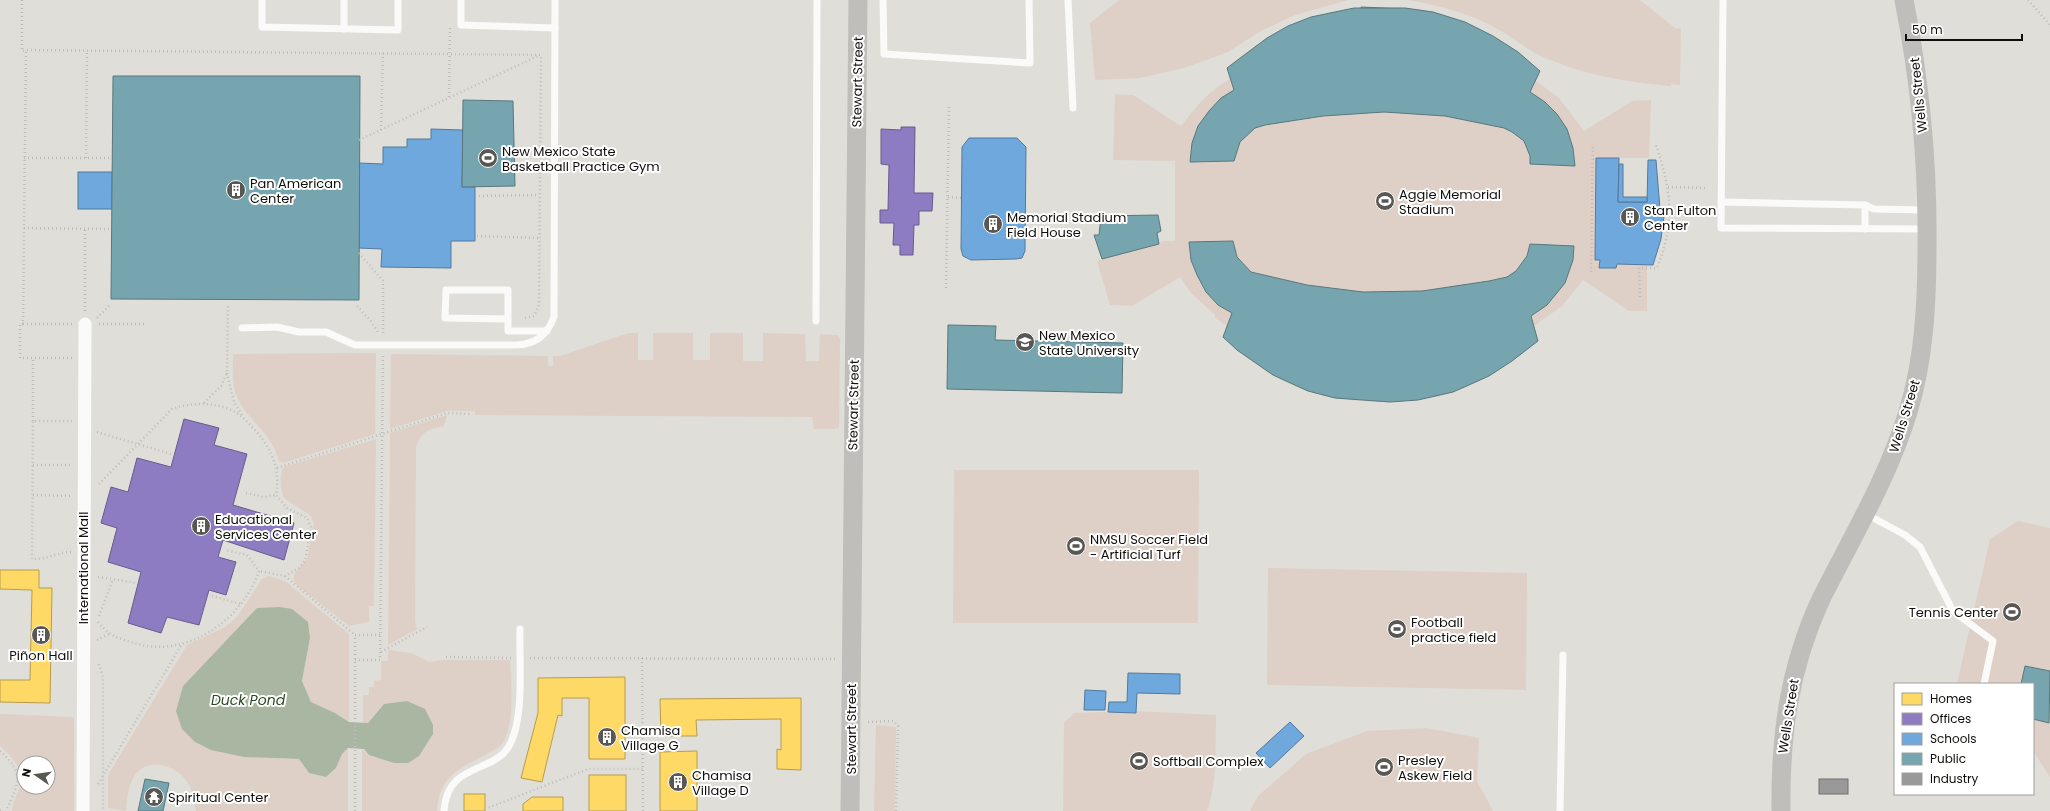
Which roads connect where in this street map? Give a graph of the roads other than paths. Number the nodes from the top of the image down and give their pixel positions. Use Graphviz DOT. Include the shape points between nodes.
graph roads {
  1 [pos="262,0"];
  2 [pos="344,0"];
  3 [pos="398,0"];
  4 [pos="461,0"];
  5 [pos="556,0"];
  6 [pos="817,0"];
  7 [pos="858,0"];
  8 [pos="883,0"];
  9 [pos="1029,0"];
  10 [pos="1068,0"];
  11 [pos="1723,0"];
  12 [pos="1904,0"];
  13 [pos="555,28"];
  14 [pos="344,29"];
  15 [pos="1073,108"];
  16 [pos="1721,202"];
  17 [pos="1865,205"];
  18 [pos="1927,210"];
  19 [pos="1865,229"];
  20 [pos="1927,229"];
  21 [pos="508,319"];
  22 [pos="816,321"];
  23 [pos="90,322"];
  24 [pos="242,328"];
  25 [pos="547,331"];
  26 [pos="1866,513"];
  27 [pos="520,629"];
  28 [pos="1563,655"];
  29 [pos="1984,683"];
  30 [pos="83,807"];
  31 [pos="444,811"];
  32 [pos="850,811"];
  33 [pos="1560,811"];
  34 [pos="1781,811"];
  1 -- 14 [label="lane" via="262,27"];
  2 -- 14 [label="lane"];
  3 -- 14 [label="lane" via="398,30"];
  4 -- 13 [label="lane" via="461,26"];
  5 -- 13 [label="lane"];
  6 -- 22 [label="lane"];
  7 -- 32 [label="street, Stewart Street"];
  8 -- 9 [label="lane" via="884,54 1030,63"];
  10 -- 15 [label="lane"];
  11 -- 16 [label="lane"];
  12 -- 18 [label="street, Wells Street" via="1918,94"];
  13 -- 25 [label="lane" via="554,317"];
  16 -- 17 [label="lane"];
  16 -- 19 [label="lane" via="1721,228"];
  17 -- 18 [label="lane" via="1874,209"];
  17 -- 19 [label="lane"];
  18 -- 20 [label="street, Wells Street"];
  19 -- 20 [label="lane"];
  20 -- 26 [label="street, Wells Street" via="1925,312 1914,389 1898,442"];
  21 -- 21 [label="lane" via="508,290 446,290 445,318"];
  21 -- 25 [label="lane" via="508,331"];
  23 -- 30 [label="street, International Mall" via="85,358"];
  24 -- 25 [label="lane" via="326,332 349,343 383,345 526,345 542,337"];
  26 -- 29 [label="lane" via="1905,535 1920,547 1953,611 1993,641"];
  26 -- 34 [label="street, Wells Street" via="1812,617 1799,657 1782,738"];
  27 -- 31 [label="lane" via="519,709 514,733 508,747 495,759 463,774 451,788"];
  28 -- 33 [label="lane"];
}
